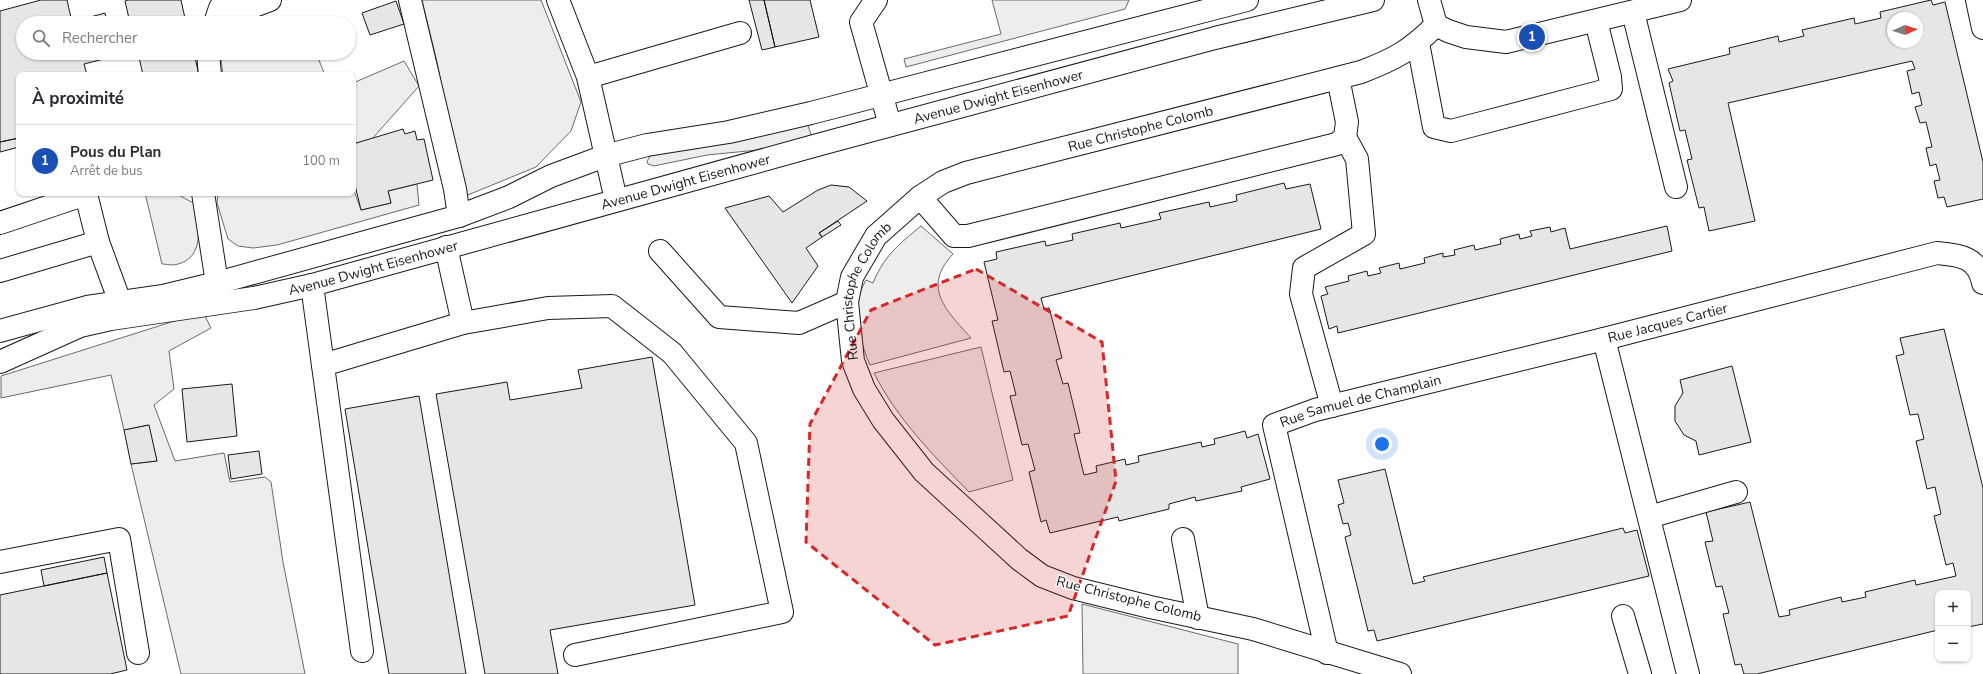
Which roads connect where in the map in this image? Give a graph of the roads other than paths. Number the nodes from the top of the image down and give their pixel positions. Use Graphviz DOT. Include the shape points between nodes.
graph roads {
  1 [pos="270,0"];
  2 [pos="410,0"];
  3 [pos="558,0"];
  4 [pos="876,0"];
  5 [pos="1247,0"];
  6 [pos="1373,0"];
  7 [pos="1429,0"];
  8 [pos="1680,0"];
  9 [pos="1977,0"];
  10 [pos="217,10"];
  11 [pos="1633,12"];
  12 [pos="1596,21"];
  13 [pos="1436,25"];
  14 [pos="1983,28"];
  15 [pos="740,33"];
  16 [pos="1418,43"];
  17 [pos="209,60"];
  18 [pos="210,72"];
  19 [pos="588,77"];
  20 [pos="1338,78"];
  21 [pos="882,95"];
  22 [pos="890,125"];
  23 [pos="1345,137"];
  24 [pos="606,156"];
  25 [pos="1676,187"];
  26 [pos="80,196"];
  27 [pos="86,196"];
  28 [pos="203,196"];
  29 [pos="920,197"];
  30 [pos="616,200"];
  31 [pos="459,216"];
  32 [pos="0,223"];
  33 [pos="98,242"];
  34 [pos="446,247"];
  35 [pos="660,251"];
  36 [pos="0,271"];
  37 [pos="1982,273"];
  38 [pos="217,284"];
  39 [pos="312,285"];
  40 [pos="120,302"];
  41 [pos="847,302"];
  42 [pos="463,323"];
  43 [pos="0,331"];
  44 [pos="1604,339"];
  45 [pos="0,362"];
  46 [pos="323,365"];
  47 [pos="1332,406"];
  48 [pos="1736,492"];
  49 [pos="1649,517"];
  50 [pos="1183,539"];
  51 [pos="0,562"];
  52 [pos="1623,616"];
  53 [pos="1198,618"];
  54 [pos="362,651"];
  55 [pos="138,653"];
  56 [pos="1327,653"];
  57 [pos="574,655"];
  58 [pos="1400,674"];
  59 [pos="1640,674"];
  60 [pos="1688,674"];
  1 -- 10 [label="street" via="254,6"];
  2 -- 31 [label="street" via="455,189"];
  3 -- 19 [label="street"];
  4 -- 21 [label="street" via="861,22"];
  5 -- 21 [label="street, Avenue Dwight Eisenhower"];
  6 -- 22 [label="street, Avenue Dwight Eisenhower" via="1215,38"];
  7 -- 13 [label="street"];
  8 -- 11 [label="street"];
  9 -- 14 [label="street"];
  11 -- 12 [label="street"];
  11 -- 25 [label="street"];
  12 -- 13 [label="street" via="1506,42 1466,36"];
  12 -- 16 [label="street" via="1611,89 1451,131 1434,127"];
  13 -- 16 [label="street, Rue Christophe Colomb"];
  15 -- 19 [label="street"];
  16 -- 20 [label="street, Rue Christophe Colomb" via="1391,61"];
  17 -- 18 [label="street"];
  19 -- 24 [label="street"];
  20 -- 23 [label="street" via="1347,122"];
  20 -- 29 [label="street, Rue Christophe Colomb" via="966,173 943,182"];
  21 -- 22 [label="street"];
  21 -- 24 [label="street, Avenue Dwight Eisenhower" via="729,132 647,145"];
  22 -- 30 [label="street, Avenue Dwight Eisenhower"];
  23 -- 29 [label="street" via="1337,144 968,236 954,236"];
  23 -- 47 [label="street" via="1357,159 1364,234 1304,268 1301,294"];
  24 -- 30 [label="street"];
  24 -- 31 [label="street, Avenue Dwight Eisenhower" via="551,176 509,198"];
  26 -- 32 [label="street"];
  27 -- 33 [label="street"];
  28 -- 38 [label="street"];
  29 -- 41 [label="street, Rue Christophe Colomb" via="876,236 852,277"];
  30 -- 34 [label="street, Avenue Dwight Eisenhower"];
  31 -- 38 [label="street, Avenue Dwight Eisenhower"];
  33 -- 36 [label="street"];
  33 -- 40 [label="street"];
  34 -- 39 [label="street, Avenue Dwight Eisenhower"];
  34 -- 42 [label="street"];
  35 -- 41 [label="street" via="718,317 799,323"];
  37 -- 44 [label="street, Rue Jacques Cartier" via="1962,255 1937,253"];
  38 -- 40 [label="street, Avenue Dwight Eisenhower"];
  39 -- 45 [label="street, Avenue Dwight Eisenhower" via="254,298 80,326"];
  39 -- 46 [label="street"];
  40 -- 43 [label="street, Avenue Dwight Eisenhower" via="87,307"];
  41 -- 53 [label="street, Rue Christophe Colomb" via="853,361 864,389 882,420 924,472 1019,558 1042,576 1073,588"];
  42 -- 46 [label="street"];
  42 -- 57 [label="street" via="548,308 612,306 672,353 746,443 782,612"];
  44 -- 47 [label="street, Rue Samuel de Champlain"];
  44 -- 49 [label="street, Rue Jacques Cartier"];
  46 -- 54 [label="street"];
  47 -- 56 [label="street, Rue Samuel de Champlain" via="1274,425"];
  48 -- 49 [label="street"];
  49 -- 60 [label="street, Rue Jacques Cartier"];
  50 -- 53 [label="street"];
  51 -- 55 [label="street" via="119,539"];
  52 -- 59 [label="street"];
  53 -- 56 [label="street, Rue Christophe Colomb" via="1253,629"];
  56 -- 58 [label="street, Rue Christophe Colomb"];
}
